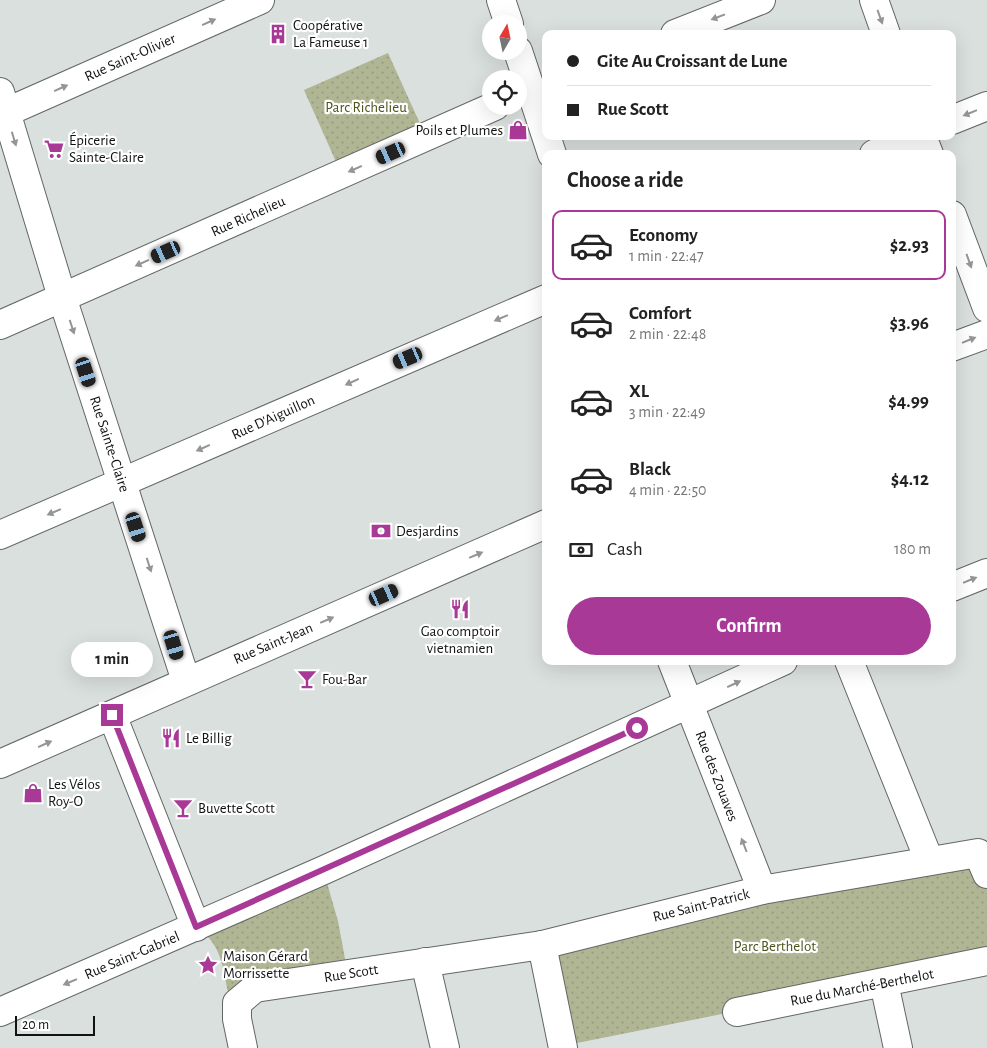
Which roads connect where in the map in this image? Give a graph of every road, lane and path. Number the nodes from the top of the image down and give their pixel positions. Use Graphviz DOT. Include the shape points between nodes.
graph roads {
  1 [pos="260,0"];
  2 [pos="501,0"];
  3 [pos="761,0"];
  4 [pos="874,0"];
  5 [pos="506,15"];
  6 [pos="685,30"];
  7 [pos="885,30"];
  8 [pos="521,60"];
  9 [pos="532,90"];
  10 [pos="2,106"];
  11 [pos="987,106"];
  12 [pos="482,112"];
  13 [pos="956,118"];
  14 [pos="542,122"];
  15 [pos="904,140"];
  16 [pos="883,150"];
  17 [pos="956,226"];
  18 [pos="62,297"];
  19 [pos="542,301"];
  20 [pos="987,308"];
  21 [pos="0,325"];
  22 [pos="987,334"];
  23 [pos="956,346"];
  24 [pos="122,483"];
  25 [pos="542,526"];
  26 [pos="0,535"];
  27 [pos="987,573"];
  28 [pos="956,585"];
  29 [pos="674,665"];
  30 [pos="774,665"];
  31 [pos="851,665"];
  32 [pos="186,681"];
  33 [pos="690,704"];
  34 [pos="112,715"];
  35 [pos="0,764"];
  36 [pos="929,860"];
  37 [pos="983,863"];
  38 [pos="762,890"];
  39 [pos="196,927"];
  40 [pos="542,945"];
  41 [pos="987,961"];
  42 [pos="426,962"];
  43 [pos="884,983"];
  44 [pos="0,1012"];
  45 [pos="737,1012"];
  46 [pos="243,1048"];
  47 [pos="445,1048"];
  48 [pos="563,1048"];
  49 [pos="898,1048"];
  10 -- 1 [label="street, Rue Saint-Olivier, one-way"];
  2 -- 5 [label="street"];
  3 -- 6 [label="street, one-way"];
  4 -- 7 [label="street, one-way"];
  8 -- 9 [label="street"];
  9 -- 14 [label="street"];
  10 -- 18 [label="street, Rue Sainte-Claire, one-way"];
  11 -- 13 [label="street, one-way"];
  12 -- 18 [label="street, Rue Richelieu, one-way"];
  15 -- 16 [label="street"];
  17 -- 20 [label="street, one-way"];
  18 -- 21 [label="street, Rue Richelieu"];
  18 -- 24 [label="street, Rue Sainte-Claire, one-way"];
  19 -- 24 [label="street, Rue D'Aiguillon, one-way"];
  23 -- 22 [label="street, one-way"];
  24 -- 26 [label="street, Rue D'Aiguillon, one-way"];
  24 -- 32 [label="street, Rue Sainte-Claire, one-way"];
  32 -- 25 [label="street, Rue Saint-Jean, one-way"];
  28 -- 27 [label="street, one-way"];
  29 -- 33 [label="street, Rue des Zouaves"];
  33 -- 30 [label="street, Rue Saint-Gabriel, one-way"];
  31 -- 36 [label="street"];
  32 -- 34 [label="street, Rue Saint-Jean"];
  38 -- 33 [label="street, Rue des Zouaves, one-way"];
  33 -- 39 [label="street, Rue Saint-Gabriel"];
  35 -- 34 [label="street, Rue Saint-Jean, one-way"];
  34 -- 39 [label="street"];
  36 -- 37 [label="street, Rue Saint-Patrick"];
  36 -- 38 [label="street, Rue Saint-Patrick"];
  38 -- 40 [label="street, Rue Saint-Patrick"];
  39 -- 44 [label="street, Rue Saint-Gabriel, one-way"];
  40 -- 42 [label="street, Rue Saint-Patrick"];
  40 -- 48 [label="street"];
  41 -- 43 [label="street, Rue du Marché-Berthelot"];
  42 -- 46 [label="street, Rue Scott" via="255,988 237,1003"];
  42 -- 47 [label="street"];
  43 -- 45 [label="street, Rue du Marché-Berthelot"];
  43 -- 49 [label="street"];
}
